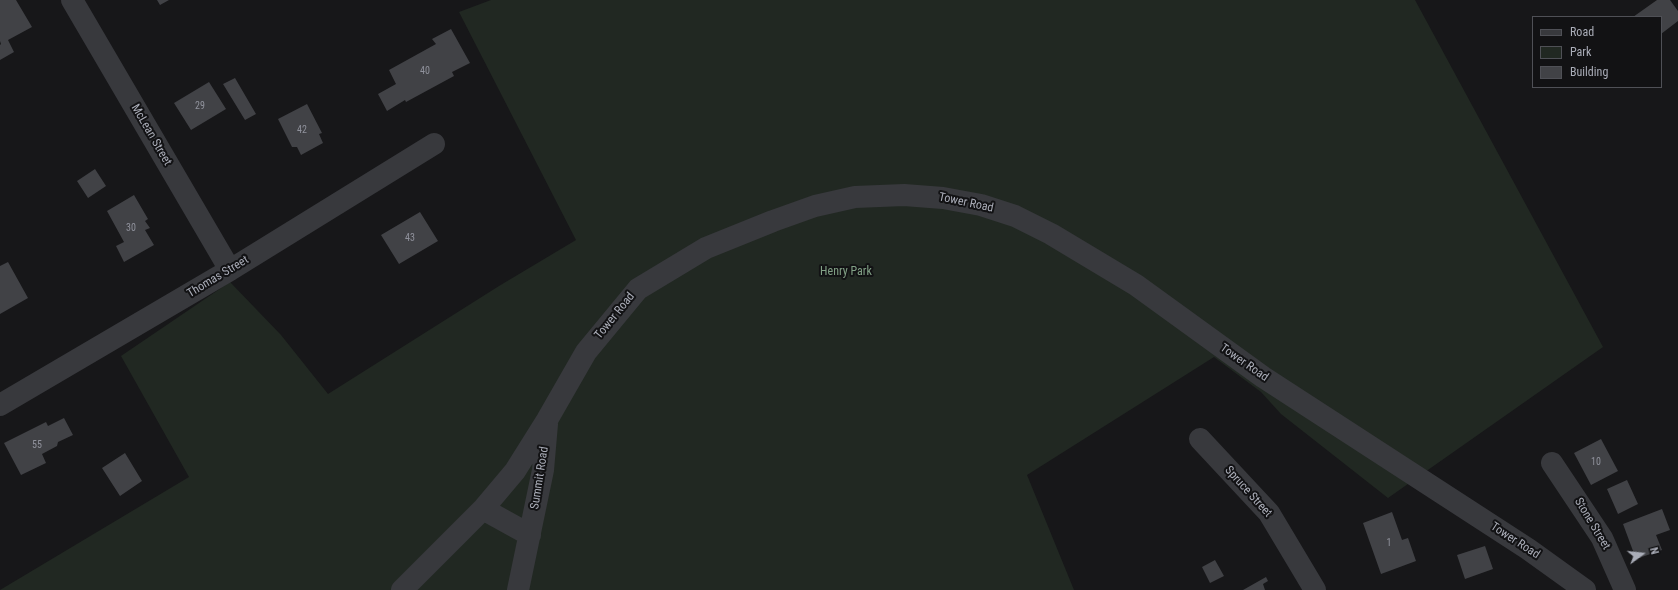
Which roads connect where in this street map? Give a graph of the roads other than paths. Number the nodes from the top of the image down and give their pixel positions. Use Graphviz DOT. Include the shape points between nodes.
graph roads {
  1 [pos="72,0"];
  2 [pos="434,144"];
  3 [pos="230,270"];
  4 [pos="0,405"];
  5 [pos="547,420"];
  6 [pos="1200,439"];
  7 [pos="1552,463"];
  8 [pos="483,508"];
  9 [pos="530,535"];
  10 [pos="402,590"];
  11 [pos="518,590"];
  12 [pos="1315,590"];
  13 [pos="1585,590"];
  14 [pos="1625,590"];
  1 -- 3 [label="street, McLean Street"];
  2 -- 3 [label="street, Thomas Street"];
  3 -- 4 [label="street, Thomas Street"];
  5 -- 8 [label="street, Tower Road" via="515,471"];
  5 -- 9 [label="street, Summit Road" via="543,470"];
  5 -- 13 [label="street, Tower Road" via="586,352 638,289 706,248 772,221 837,201 881,195 924,195 949,199 981,205 1015,216 1099,261 1263,377 1528,549"];
  6 -- 12 [label="street, Spruce Street" via="1269,513"];
  7 -- 14 [label="street, Stone Street" via="1602,538"];
  8 -- 9 [label="street"];
  8 -- 10 [label="street, Tower Road"];
  9 -- 11 [label="street, Summit Road"];
}
